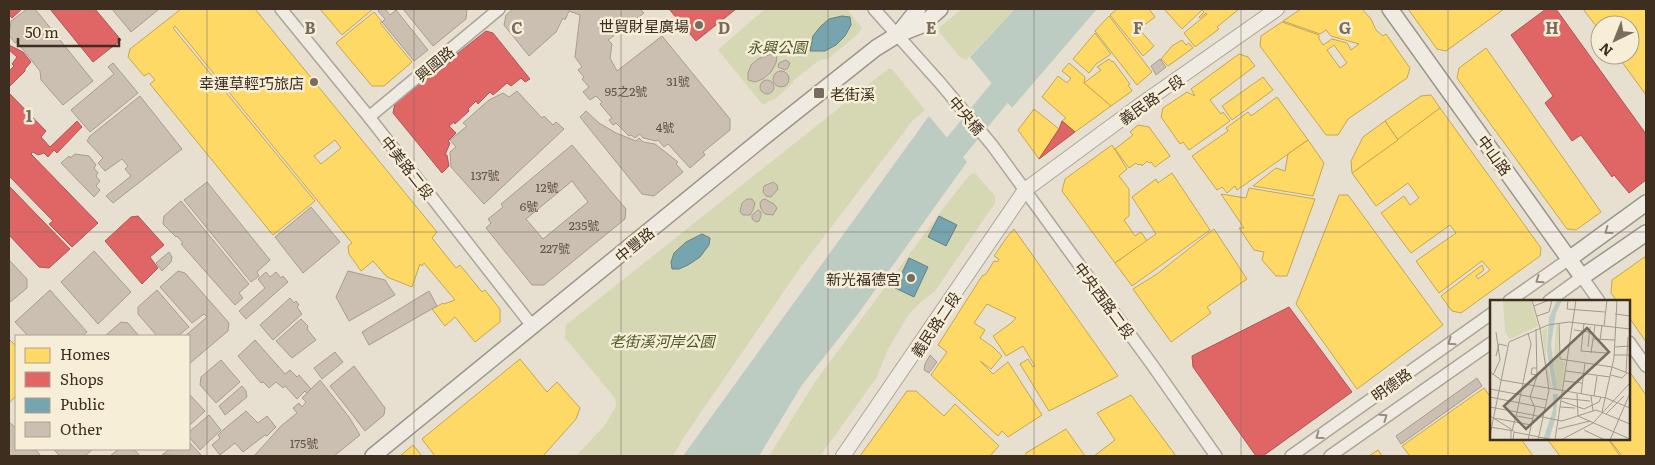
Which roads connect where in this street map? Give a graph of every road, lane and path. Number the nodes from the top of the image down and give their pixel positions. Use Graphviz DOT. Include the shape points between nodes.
graph roads {
  1 [pos="281,9"];
  2 [pos="499,9"];
  3 [pos="874,9"];
  4 [pos="918,9"];
  5 [pos="940,9"];
  6 [pos="1277,9"];
  7 [pos="1390,9"];
  8 [pos="897,35"];
  9 [pos="369,118"];
  10 [pos="992,145"];
  11 [pos="1025,190"];
  12 [pos="1646,203"];
  13 [pos="1646,233"];
  14 [pos="1569,259"];
  15 [pos="1582,277"];
  16 [pos="1510,300"];
  17 [pos="1550,300"];
  18 [pos="1599,300"];
  19 [pos="1490,315"];
  20 [pos="533,327"];
  21 [pos="1630,343"];
  22 [pos="1490,345"];
  23 [pos="1646,366"];
  24 [pos="373,456"];
  25 [pos="843,456"];
  26 [pos="1216,456"];
  27 [pos="1291,456"];
  28 [pos="1330,456"];
  1 -- 9 [label="street, 中美路二段"];
  2 -- 9 [label="street, 興國路"];
  3 -- 8 [label="street"];
  4 -- 8 [label="main road, 中豐路"];
  5 -- 8 [label="main road, 中豐路" via="922,25"];
  6 -- 11 [label="street, 義民路一段"];
  7 -- 14 [label="main road, 中山路"];
  8 -- 10 [label="street, 中央橋"];
  8 -- 20 [label="main road, 中豐路" via="772,131"];
  9 -- 20 [label="street, 中美路二段"];
  10 -- 11 [label="street, 中央西路二段"];
  11 -- 25 [label="street, 義民路二段"];
  11 -- 26 [label="street, 中央西路二段"];
  12 -- 14 [label="main road, one-way"];
  13 -- 15 [label="main road"];
  14 -- 15 [label="main road, 中山路"];
  14 -- 16 [label="street, one-way"];
  15 -- 17 [label="street"];
  15 -- 18 [label="street, 中山路"];
  19 -- 27 [label="street, 明德路, one-way"];
  20 -- 24 [label="main road, 中豐路"];
  21 -- 23 [label="street"];
  28 -- 22 [label="street, 明德路, one-way"];
}
